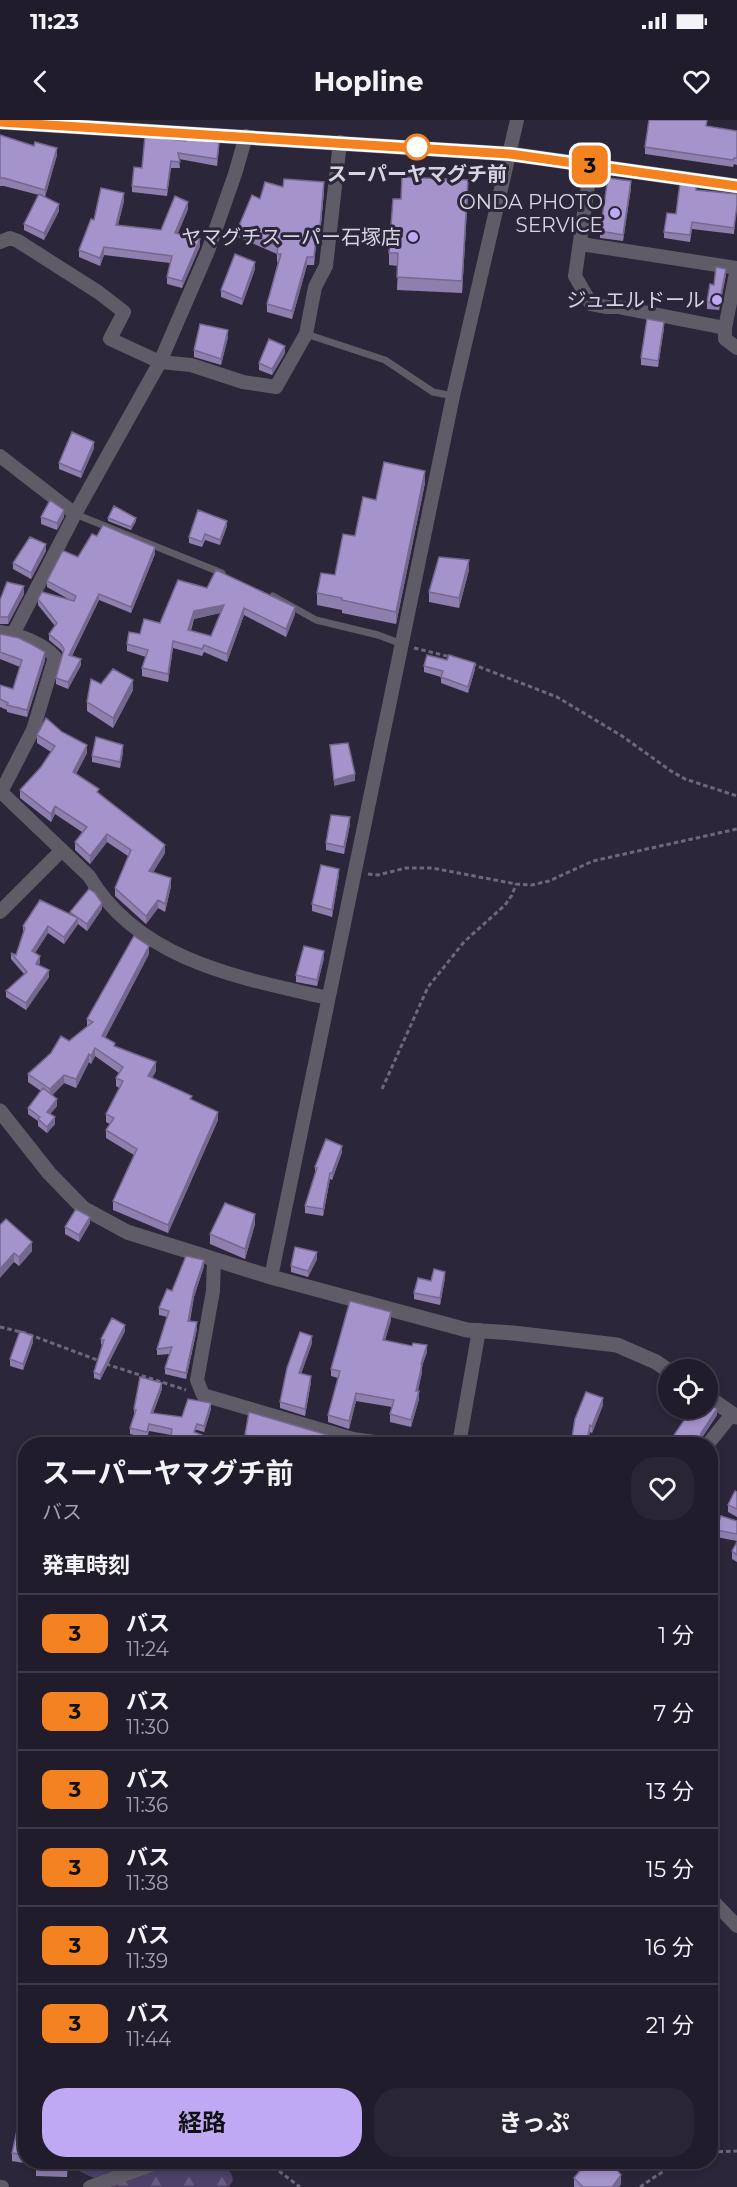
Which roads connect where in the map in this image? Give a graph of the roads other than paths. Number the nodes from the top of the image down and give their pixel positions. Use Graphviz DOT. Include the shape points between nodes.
graph roads {
  1 [pos="517,120"];
  2 [pos="0,122"];
  3 [pos="246,136"];
  4 [pos="340,142"];
  5 [pos="510,154"];
  6 [pos="591,165"];
  7 [pos="737,186"];
  8 [pos="0,242"];
  9 [pos="581,244"];
  10 [pos="737,267"];
  11 [pos="736,283"];
  12 [pos="725,328"];
  13 [pos="306,334"];
  14 [pos="737,348"];
  15 [pos="160,362"];
  16 [pos="453,396"];
  17 [pos="0,456"];
  18 [pos="75,514"];
  19 [pos="225,574"];
  20 [pos="266,593"];
  21 [pos="7,633"];
  22 [pos="402,644"];
  23 [pos="62,850"];
  24 [pos="0,912"];
  25 [pos="328,998"];
  26 [pos="0,1111"];
  27 [pos="214,1259"];
  28 [pos="271,1277"];
  29 [pos="479,1330"];
  30 [pos="658,1363"];
  31 [pos="718,1404"];
  32 [pos="735,1416"];
  33 [pos="346,1437"];
  34 [pos="460,1437"];
  35 [pos="715,1437"];
  36 [pos="718,1906"];
  37 [pos="737,1926"];
  38 [pos="140,2169"];
  39 [pos="90,2187"];
  1 -- 5 [label="street"];
  2 -- 3 [label="street"];
  3 -- 4 [label="street"];
  3 -- 15 [label="street" via="208,251"];
  4 -- 5 [label="street"];
  4 -- 13 [label="street" via="326,266 315,287"];
  5 -- 6 [label="street"];
  5 -- 16 [label="street"];
  6 -- 7 [label="street"];
  6 -- 9 [label="street"];
  8 -- 15 [label="street" via="10,238 18,241 98,292 124,312 110,339"];
  9 -- 10 [label="street"];
  9 -- 12 [label="street" via="575,276 591,304"];
  10 -- 11 [label="street"];
  11 -- 12 [label="street"];
  12 -- 14 [label="street" via="725,339"];
  13 -- 15 [label="street" via="276,387"];
  13 -- 16 [label="lane" via="385,360 434,392"];
  15 -- 18 [label="street"];
  16 -- 22 [label="street"];
  17 -- 18 [label="street"];
  18 -- 19 [label="lane"];
  18 -- 21 [label="street"];
  20 -- 22 [label="lane" via="316,620"];
  21 -- 23 [label="street" via="48,650 55,657 33,730 1,792"];
  22 -- 25 [label="street"];
  23 -- 24 [label="street"];
  23 -- 25 [label="street" via="130,925 166,950 222,972"];
  25 -- 28 [label="street"];
  26 -- 27 [label="street" via="49,1173 83,1208 127,1232"];
  27 -- 28 [label="street"];
  27 -- 33 [label="street" via="213,1290 196,1380 203,1395"];
  28 -- 29 [label="street"];
  29 -- 30 [label="street" via="617,1345"];
  29 -- 34 [label="street"];
  31 -- 32 [label="street"];
  32 -- 35 [label="street"];
  36 -- 37 [label="street"];
  38 -- 39 [label="street"];
}
